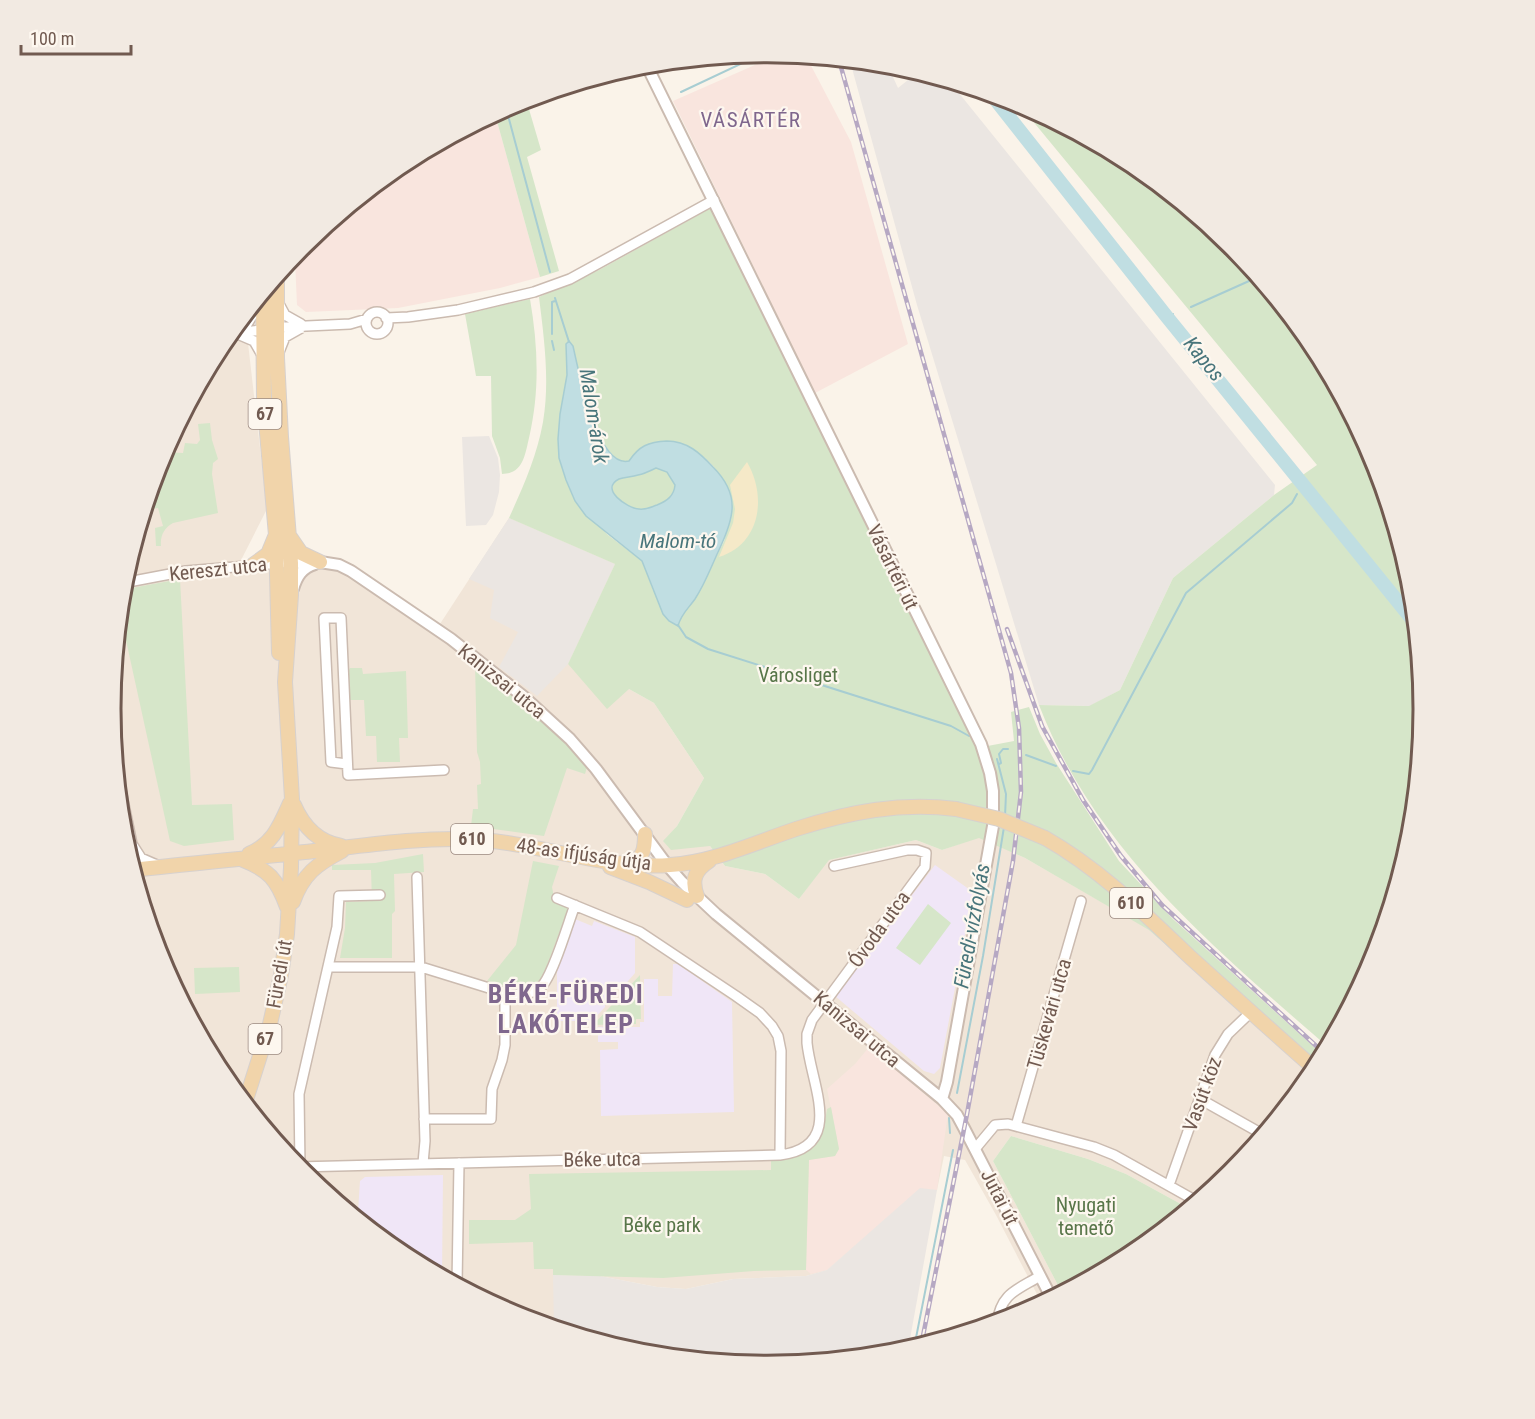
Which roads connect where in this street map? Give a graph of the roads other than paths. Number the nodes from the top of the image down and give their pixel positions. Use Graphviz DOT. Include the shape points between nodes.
graph roads {
  1 [pos="651,74"];
  2 [pos="714,200"];
  3 [pos="269,298"];
  4 [pos="269,299"];
  5 [pos="267,300"];
  6 [pos="387,321"];
  7 [pos="367,323"];
  8 [pos="306,326"];
  9 [pos="277,328"];
  10 [pos="262,330"];
  11 [pos="243,333"];
  12 [pos="240,337"];
  13 [pos="270,359"];
  14 [pos="283,535"];
  15 [pos="320,562"];
  16 [pos="284,563"];
  17 [pos="253,565"];
  18 [pos="133,581"];
  19 [pos="291,595"];
  20 [pos="344,663"];
  21 [pos="327,664"];
  22 [pos="285,682"];
  23 [pos="347,764"];
  24 [pos="444,770"];
  25 [pos="292,799"];
  26 [pos="645,834"];
  27 [pos="349,847"];
  28 [pos="136,849"];
  29 [pos="292,853"];
  30 [pos="571,854"];
  31 [pos="716,856"];
  32 [pos="239,858"];
  33 [pos="630,864"];
  34 [pos="140,865"];
  35 [pos="668,865"];
  36 [pos="160,866"];
  37 [pos="834,866"];
  38 [pos="417,877"];
  39 [pos="380,895"];
  40 [pos="557,898"];
  41 [pos="692,898"];
  42 [pos="1081,902"];
  43 [pos="575,905"];
  44 [pos="289,912"];
  45 [pos="328,967"];
  46 [pos="421,967"];
  47 [pos="505,993"];
  48 [pos="826,1003"];
  49 [pos="1251,1012"];
  50 [pos="1308,1063"];
  51 [pos="248,1093"];
  52 [pos="942,1099"];
  53 [pos="1200,1099"];
  54 [pos="424,1119"];
  55 [pos="1016,1126"];
  56 [pos="1258,1131"];
  57 [pos="975,1149"];
  58 [pos="299,1155"];
  59 [pos="780,1155"];
  60 [pos="459,1163"];
  61 [pos="423,1164"];
  62 [pos="310,1167"];
  63 [pos="1170,1185"];
  64 [pos="1191,1198"];
  65 [pos="1040,1275"];
  66 [pos="457,1276"];
  67 [pos="1048,1291"];
  68 [pos="1000,1313"];
  1 -- 2 [label="street, Vásártéri út"];
  2 -- 6 [label="street" via="570,279 458,310"];
  2 -- 52 [label="street, Vásártéri út" via="981,744 990,773 994,806 990,852"];
  3 -- 8 [label="street" via="291,320"];
  4 -- 9 [label="main road, 67"];
  5 -- 10 [label="main road, 67"];
  6 -- 7 [label="street" via="376,312"];
  6 -- 7 [label="street" via="385,330 377,334 371,333"];
  7 -- 8 [label="street"];
  8 -- 9 [label="street"];
  8 -- 13 [label="street" via="285,337"];
  9 -- 10 [label="street"];
  9 -- 13 [label="main road, 67"];
  10 -- 11 [label="street"];
  10 -- 13 [label="main road, 67"];
  12 -- 13 [label="street" via="254,341"];
  13 -- 14 [label="main road, 67" via="281,437"];
  14 -- 15 [label="main road" via="301,553"];
  14 -- 16 [label="main road, 67"];
  14 -- 17 [label="main road"];
  15 -- 16 [label="street, Kanizsai utca"];
  15 -- 19 [label="street" via="300,573"];
  15 -- 26 [label="street, Kanizsai utca" via="351,571 406,607 524,697 582,753"];
  16 -- 17 [label="street, Kereszt utca"];
  16 -- 19 [label="main road, 67"];
  16 -- 22 [label="main road, 67" via="279,650"];
  17 -- 18 [label="street, Kereszt utca"];
  19 -- 22 [label="main road, 67"];
  20 -- 21 [label="street"];
  20 -- 21 [label="street" via="341,618 324,618"];
  20 -- 23 [label="street"];
  21 -- 23 [label="street" via="331,762"];
  22 -- 25 [label="main road, 67"];
  23 -- 24 [label="street" via="348,775"];
  25 -- 27 [label="main road" via="300,820 312,832"];
  25 -- 29 [label="main road, 67"];
  25 -- 32 [label="main road" via="273,838"];
  26 -- 33 [label="main road" via="641,857"];
  26 -- 35 [label="street, Kanizsai utca"];
  27 -- 29 [label="main road, 610"];
  27 -- 30 [label="main road, 48-as ifjúság útja / 610" via="462,839 493,840"];
  27 -- 44 [label="main road" via="314,867"];
  28 -- 36 [label="street" via="147,862"];
  29 -- 32 [label="main road, 610"];
  29 -- 44 [label="main road, 67"];
  30 -- 33 [label="main road, 48-as ifjúság útja / 610"];
  30 -- 41 [label="main road"];
  31 -- 35 [label="main road, 48-as ifjúság útja / 610"];
  31 -- 41 [label="main road" via="697,870"];
  31 -- 49 [label="main road, 48-as ifjúság útja / 610, bridge" via="864,811 903,806 956,810 999,819 1045,838 1082,861"];
  32 -- 36 [label="main road, 610"];
  32 -- 44 [label="main road" via="274,879"];
  33 -- 35 [label="main road, 48-as ifjúság útja / 610"];
  34 -- 36 [label="main road, 610"];
  35 -- 41 [label="street, Kanizsai utca" via="670,883"];
  37 -- 48 [label="street, Óvoda utca" via="907,850 926,853 925,867"];
  38 -- 46 [label="street"];
  39 -- 45 [label="street" via="339,896"];
  40 -- 43 [label="street"];
  41 -- 48 [label="street, Kanizsai utca"];
  42 -- 55 [label="street, Tüskevári utca"];
  43 -- 47 [label="street" via="547,980 534,992"];
  43 -- 59 [label="street" via="640,932 760,1013 772,1026 781,1051"];
  44 -- 51 [label="main road, Füredi út / 67" via="277,996"];
  45 -- 46 [label="street"];
  45 -- 58 [label="street" via="299,1094"];
  46 -- 47 [label="street"];
  46 -- 54 [label="street"];
  47 -- 54 [label="street" via="505,1045 492,1089 491,1119"];
  48 -- 52 [label="street, Kanizsai utca"];
  48 -- 59 [label="street, Béke utca" via="812,1020 807,1034 808,1057 820,1106 818,1131 802,1150"];
  49 -- 50 [label="main road, 610"];
  49 -- 53 [label="street, Vasút köz" via="1220,1044"];
  52 -- 57 [label="street, Jutai út" via="957,1115"];
  53 -- 56 [label="street"];
  53 -- 63 [label="street, Vasút köz"];
  54 -- 61 [label="street"];
  55 -- 57 [label="street" via="995,1125"];
  55 -- 63 [label="street" via="1094,1147"];
  57 -- 65 [label="street, Jutai út"];
  59 -- 60 [label="street, Béke utca"];
  60 -- 61 [label="street, Béke utca"];
  60 -- 66 [label="street"];
  61 -- 62 [label="street, Béke utca"];
  63 -- 64 [label="street"];
  65 -- 67 [label="street, Jutai út"];
  65 -- 68 [label="street" via="1009,1295"];
}
